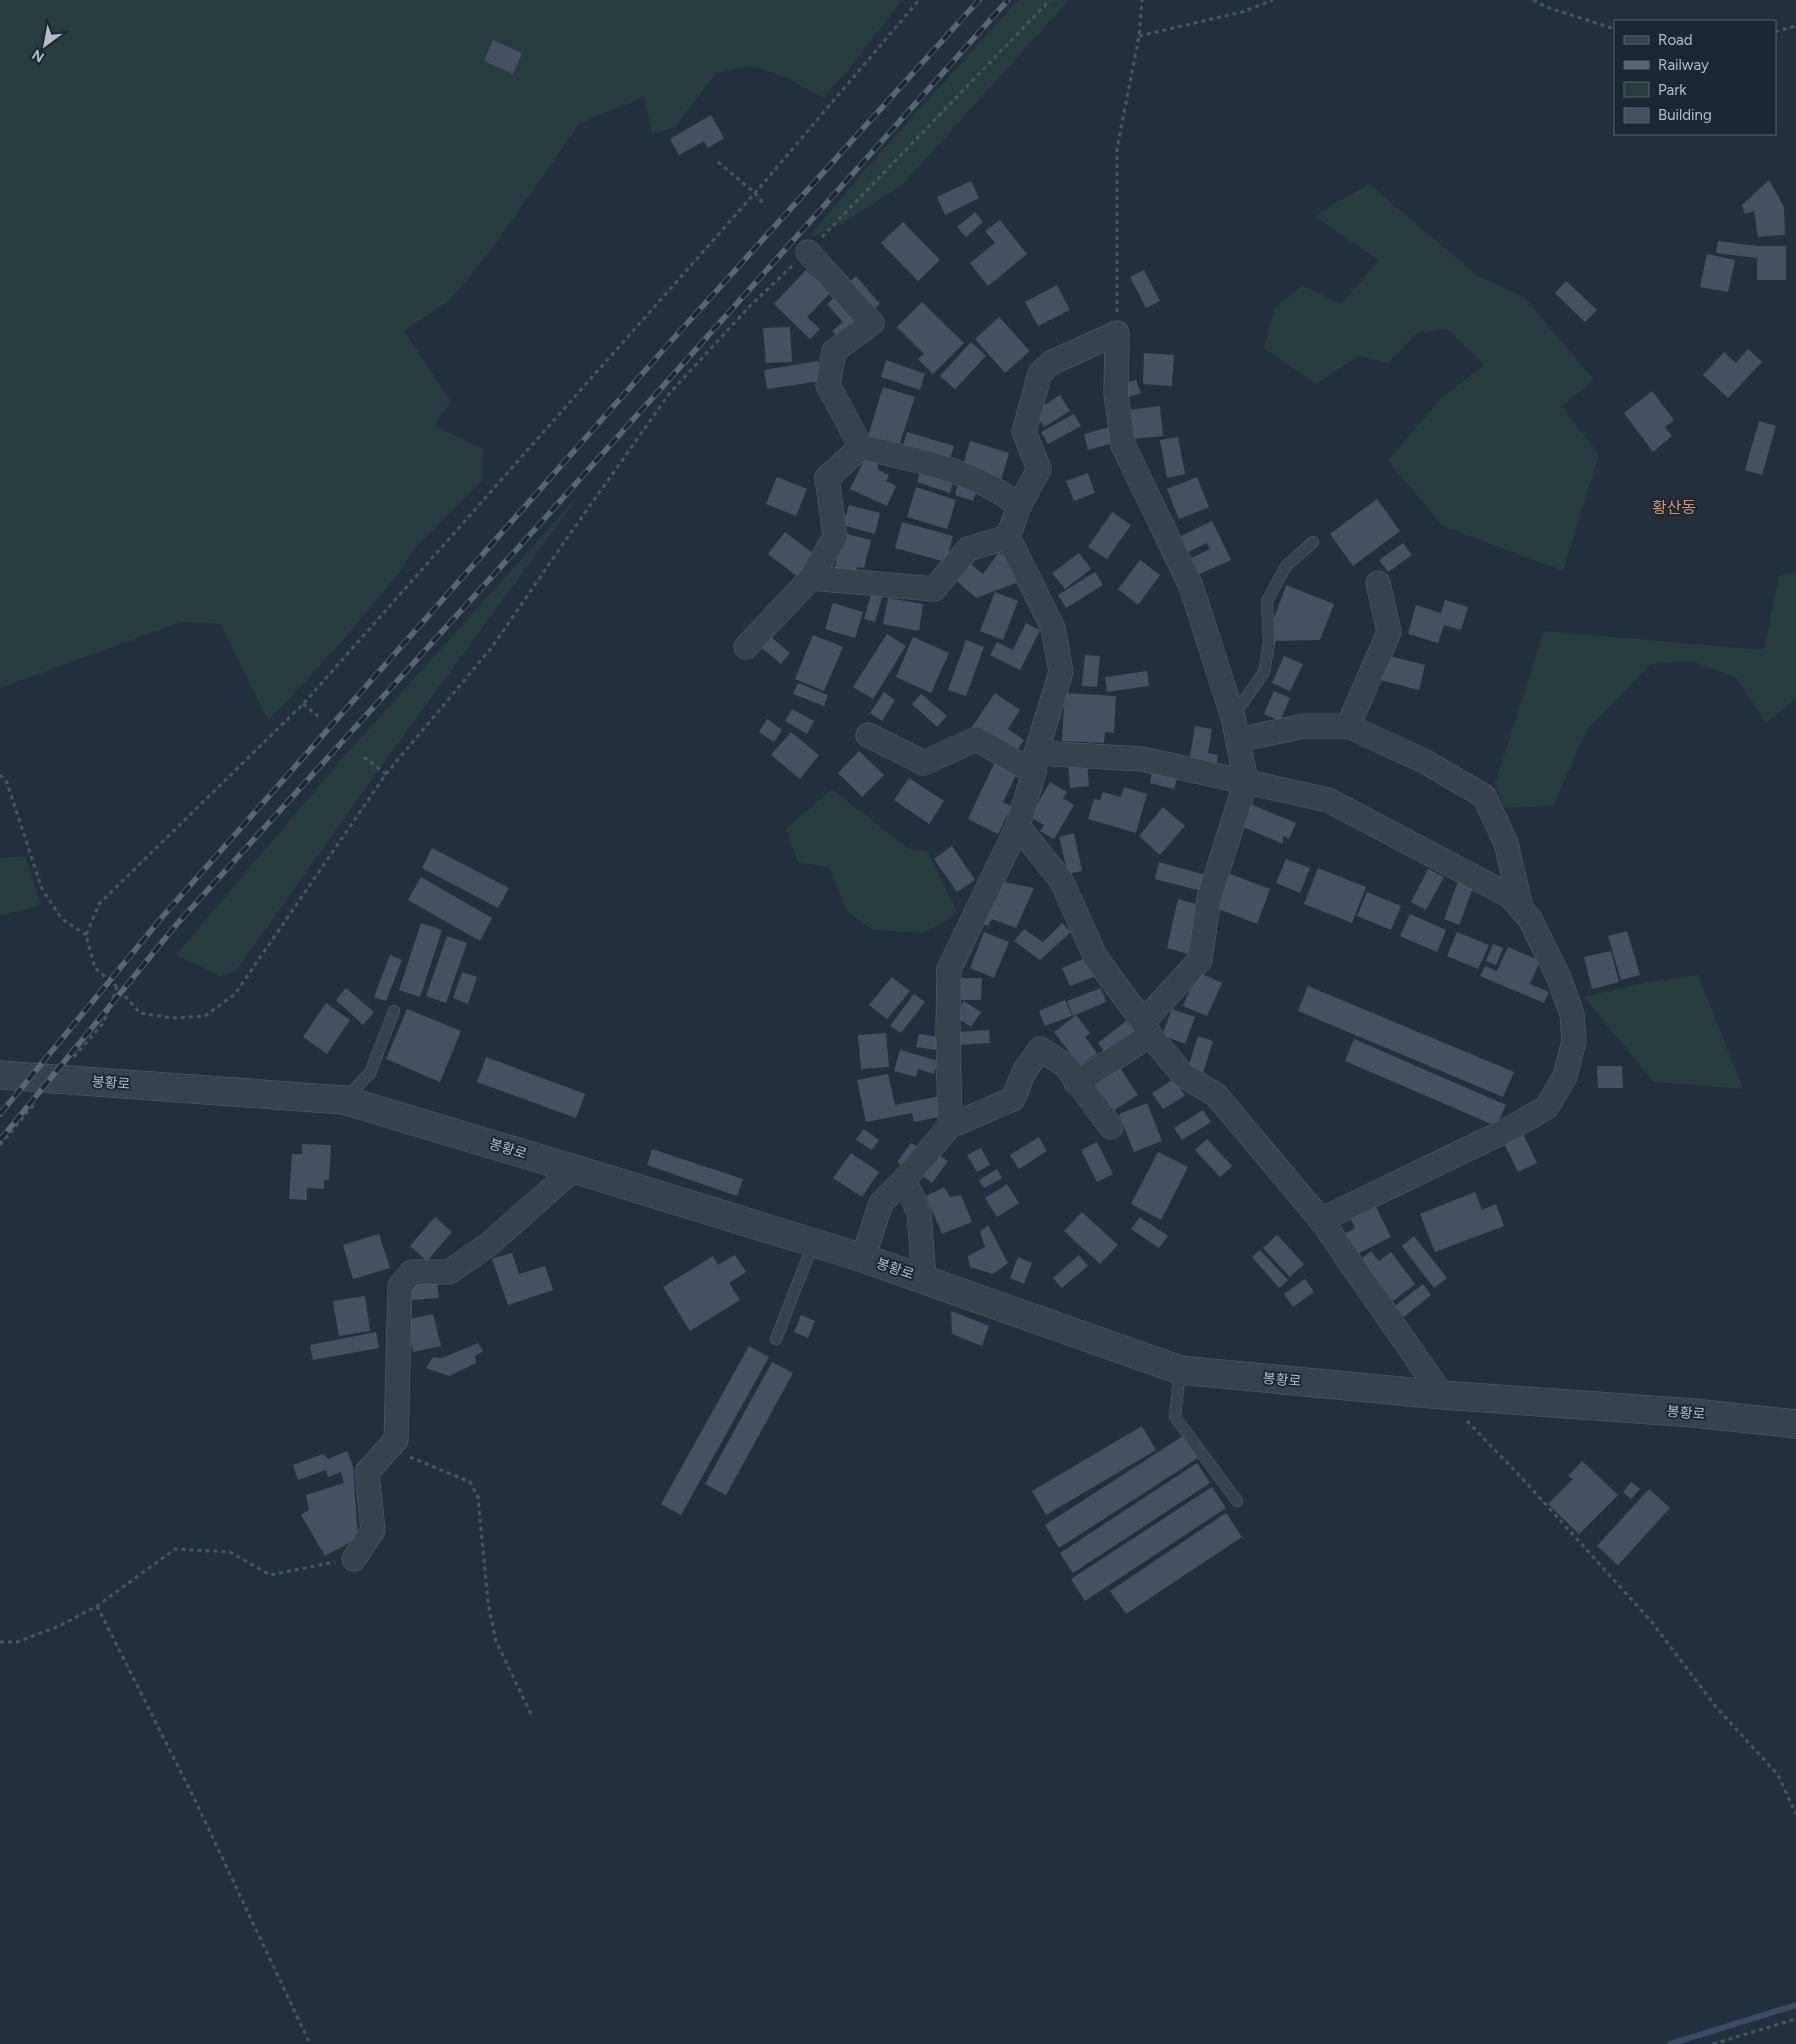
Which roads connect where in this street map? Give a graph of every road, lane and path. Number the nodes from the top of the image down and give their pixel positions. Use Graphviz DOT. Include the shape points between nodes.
graph roads {
  1 [pos="919,0"];
  2 [pos="1050,0"];
  3 [pos="1142,0"];
  4 [pos="1273,0"];
  5 [pos="1533,0"];
  6 [pos="1796,26"];
  7 [pos="1614,29"];
  8 [pos="1776,32"];
  9 [pos="1139,36"];
  10 [pos="718,162"];
  11 [pos="755,193"];
  12 [pos="765,206"];
  13 [pos="808,252"];
  14 [pos="1117,333"];
  15 [pos="861,447"];
  16 [pos="1019,506"];
  17 [pos="1008,537"];
  18 [pos="1314,542"];
  19 [pos="812,578"];
  20 [pos="1378,583"];
  21 [pos="746,648"];
  22 [pos="303,704"];
  23 [pos="318,716"];
  24 [pos="1233,717"];
  25 [pos="1348,726"];
  26 [pos="868,735"];
  27 [pos="1238,740"];
  28 [pos="364,757"];
  29 [pos="1035,762"];
  30 [pos="386,774"];
  31 [pos="0,775"];
  32 [pos="1246,781"];
  33 [pos="1018,826"];
  34 [pos="1521,908"];
  35 [pos="86,935"];
  36 [pos="394,1011"];
  37 [pos="1147,1028"];
  38 [pos="0,1075"];
  39 [pos="1076,1083"];
  40 [pos="344,1100"];
  41 [pos="950,1126"];
  42 [pos="1111,1127"];
  43 [pos="574,1169"];
  44 [pos="904,1180"];
  45 [pos="1321,1220"];
  46 [pos="813,1244"];
  47 [pos="863,1258"];
  48 [pos="924,1279"];
  49 [pos="776,1340"];
  50 [pos="1180,1370"];
  51 [pos="1442,1395"];
  52 [pos="1796,1424"];
  53 [pos="388,1449"];
  54 [pos="1238,1501"];
  55 [pos="354,1558"];
  56 [pos="97,1606"];
  57 [pos="0,1642"];
  58 [pos="531,1714"];
  59 [pos="1796,1814"];
  60 [pos="1796,2019"];
  61 [pos="310,2044"];
  62 [pos="1713,2044"];
  1 -- 11 [label="path"];
  2 -- 13 [label="path"];
  3 -- 9 [label="path"];
  4 -- 9 [label="path" via="1242,12"];
  5 -- 7 [label="path"];
  6 -- 8 [label="path"];
  9 -- 14 [label="path" via="1117,149"];
  10 -- 11 [label="path"];
  11 -- 12 [label="path"];
  11 -- 22 [label="path"];
  13 -- 15 [label="street" via="872,323 834,351 828,384"];
  13 -- 30 [label="path" via="749,307 669,394 492,648"];
  14 -- 16 [label="street" via="1052,363 1040,373 1024,432 1039,469"];
  14 -- 24 [label="street" via="1116,394 1123,446 1191,586"];
  15 -- 16 [label="street" via="940,466 1003,493"];
  15 -- 19 [label="street" via="827,478 835,537"];
  16 -- 17 [label="street"];
  17 -- 19 [label="street" via="968,549 934,589"];
  17 -- 29 [label="street" via="1053,628 1061,672"];
  18 -- 24 [label="lane" via="1286,566 1266,601 1269,644 1264,672"];
  19 -- 21 [label="street"];
  20 -- 25 [label="street" via="1389,632"];
  22 -- 23 [label="path"];
  22 -- 35 [label="path" via="99,904"];
  24 -- 27 [label="street"];
  25 -- 27 [label="street" via="1304,726"];
  25 -- 34 [label="street" via="1424,761 1484,796 1506,843"];
  26 -- 29 [label="street" via="924,763 976,739"];
  27 -- 32 [label="street"];
  28 -- 30 [label="path"];
  29 -- 32 [label="street" via="1142,760"];
  29 -- 33 [label="street"];
  30 -- 35 [label="path" via="235,994 205,1016 172,1018 140,1013 118,987 95,968"];
  31 -- 35 [label="path" via="6,780 42,889 62,920"];
  32 -- 34 [label="street" via="1328,800 1510,896"];
  32 -- 37 [label="street" via="1209,898 1200,960"];
  33 -- 37 [label="street" via="1061,880 1096,958"];
  33 -- 41 [label="street" via="949,968"];
  34 -- 45 [label="street" via="1530,919 1559,978 1572,1014 1574,1041 1566,1076 1548,1106 1513,1127"];
  36 -- 40 [label="lane" via="370,1073"];
  37 -- 39 [label="street"];
  37 -- 45 [label="street" via="1182,1075 1216,1095"];
  38 -- 40 [label="street, 봉황로"];
  39 -- 41 [label="street" via="1064,1064 1040,1049 1024,1072 1013,1099"];
  39 -- 42 [label="street"];
  40 -- 43 [label="street, 봉황로"];
  41 -- 44 [label="street"];
  43 -- 46 [label="street, 봉황로"];
  43 -- 53 [label="street" via="488,1245 449,1272 412,1272 400,1286 396,1440"];
  44 -- 47 [label="street" via="881,1203"];
  44 -- 48 [label="street" via="919,1212"];
  45 -- 51 [label="street"];
  46 -- 47 [label="street, 봉황로"];
  46 -- 49 [label="lane"];
  47 -- 48 [label="street, 봉황로"];
  48 -- 50 [label="street, 봉황로"];
  50 -- 51 [label="street, 봉황로"];
  50 -- 54 [label="lane" via="1175,1417"];
  51 -- 52 [label="street, 봉황로" via="1694,1413"];
  51 -- 59 [label="path" via="1528,1484 1651,1621 1716,1707 1778,1775"];
  53 -- 55 [label="street" via="367,1472 373,1530"];
  53 -- 58 [label="path" via="470,1482 478,1497 488,1603 496,1641"];
  55 -- 56 [label="path" via="270,1575 230,1552 175,1549"];
  56 -- 57 [label="path" via="18,1642"];
  56 -- 61 [label="path" via="194,1798"];
  60 -- 62 [label="path"];
}
